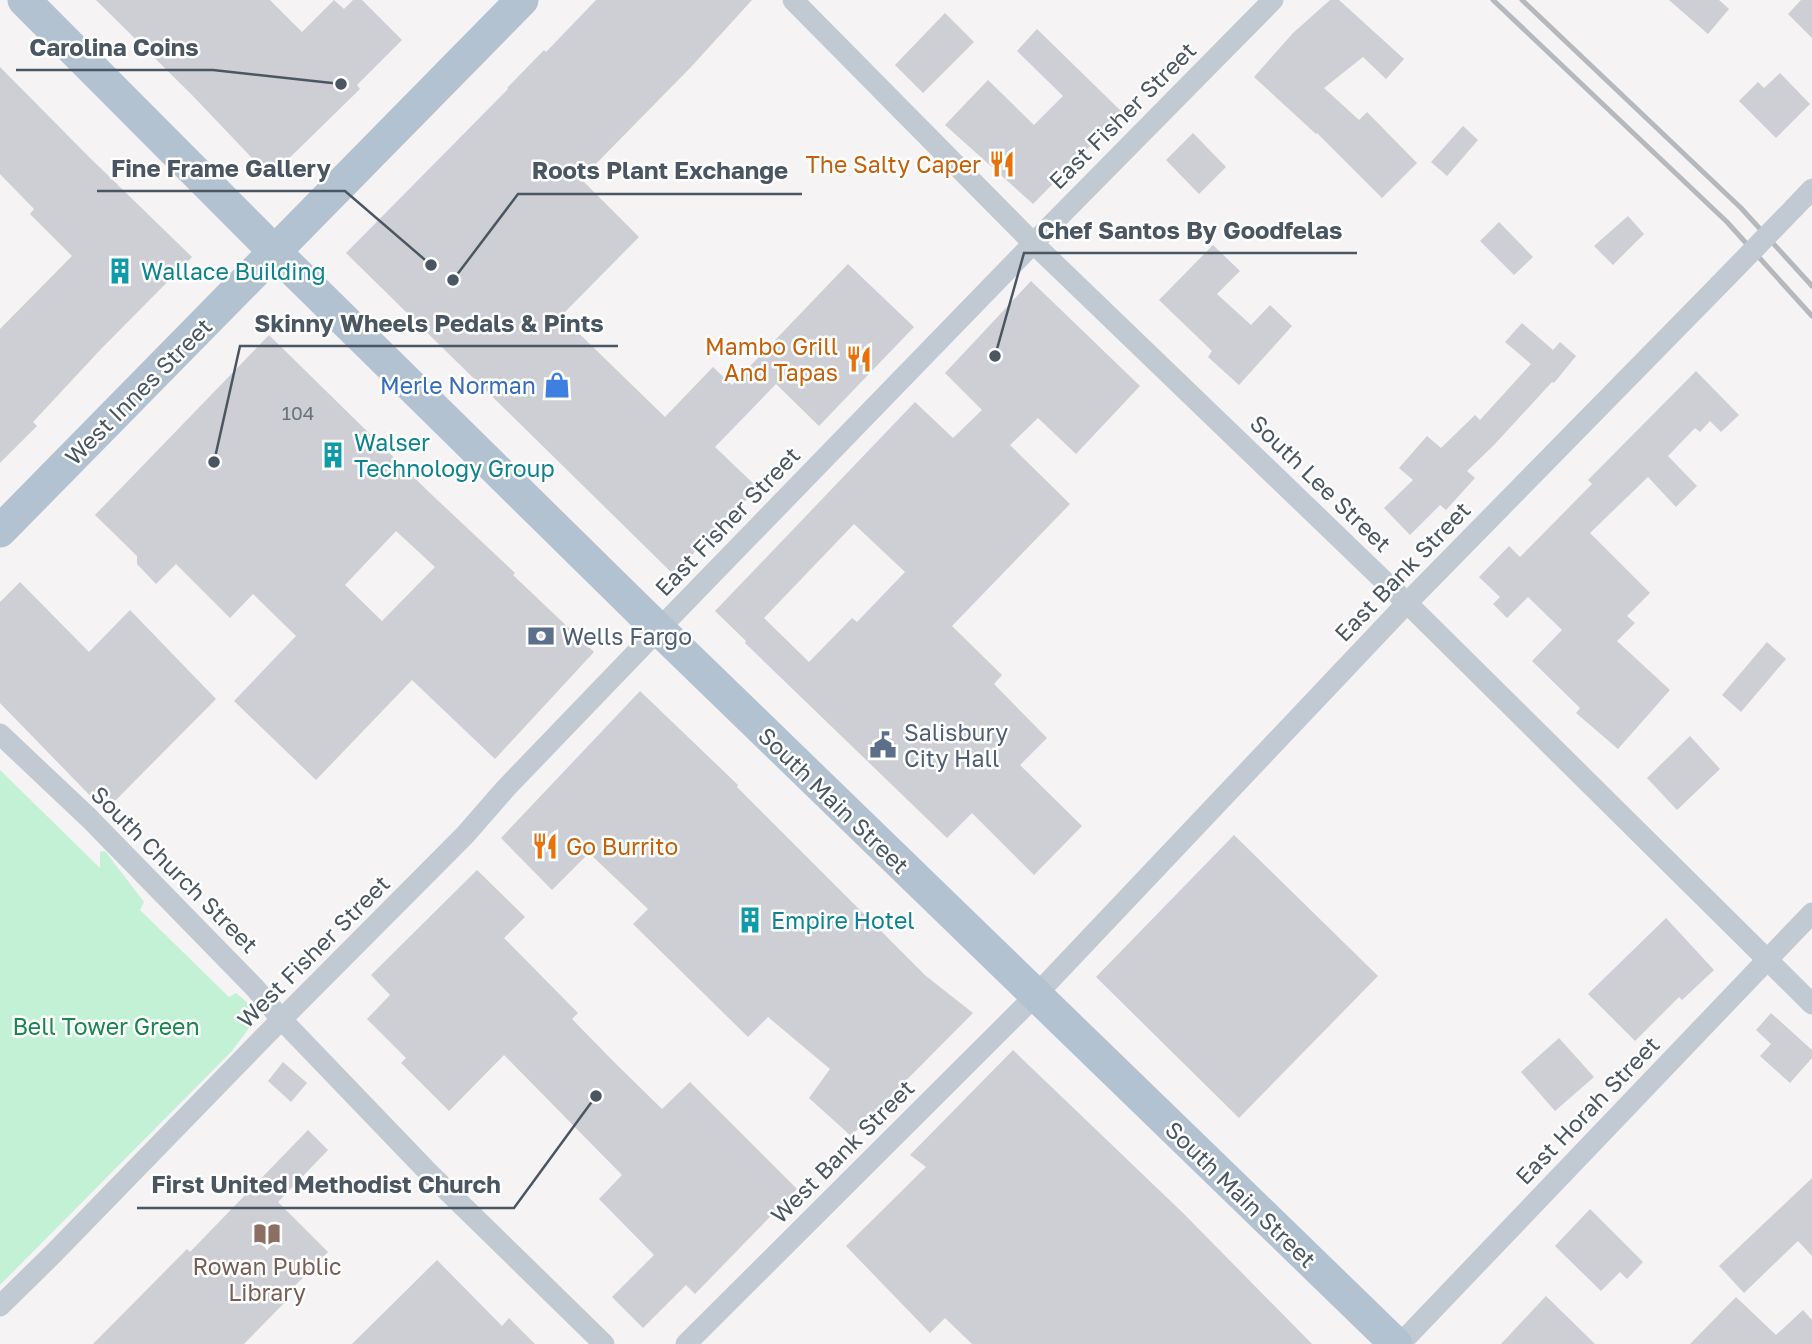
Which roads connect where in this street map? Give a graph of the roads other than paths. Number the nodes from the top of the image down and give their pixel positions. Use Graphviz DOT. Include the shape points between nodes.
graph roads {
  1 [pos="24,0"];
  2 [pos="522,0"];
  3 [pos="793,0"];
  4 [pos="1273,0"];
  5 [pos="1812,189"];
  6 [pos="1033,243"];
  7 [pos="275,252"];
  8 [pos="0,531"];
  9 [pos="1407,603"];
  10 [pos="659,629"];
  11 [pos="0,734"];
  12 [pos="1812,913"];
  13 [pos="1766,959"];
  14 [pos="1035,996"];
  15 [pos="1812,1004"];
  16 [pos="282,1020"];
  17 [pos="0,1306"];
  18 [pos="604,1344"];
  19 [pos="686,1344"];
  20 [pos="1398,1344"];
  1 -- 7 [label="main road, South Main Street"];
  2 -- 7 [label="main road, West Innes Street"];
  3 -- 6 [label="street, South Lee Street"];
  4 -- 6 [label="street, East Fisher Street"];
  5 -- 9 [label="street, East Bank Street, bridge"];
  6 -- 9 [label="street, South Lee Street"];
  6 -- 10 [label="street, East Fisher Street"];
  7 -- 8 [label="main road, West Innes Street"];
  7 -- 10 [label="main road, South Main Street"];
  9 -- 13 [label="street, South Lee Street"];
  9 -- 14 [label="street, East Bank Street"];
  10 -- 14 [label="main road, South Main Street"];
  10 -- 16 [label="street, West Fisher Street"];
  11 -- 16 [label="street, South Church Street" via="89,818"];
  12 -- 13 [label="street, East Horah Street"];
  13 -- 15 [label="street, South Lee Street"];
  13 -- 20 [label="street, East Horah Street"];
  14 -- 19 [label="street, West Bank Street"];
  14 -- 20 [label="main road, South Main Street"];
  16 -- 17 [label="street, West Fisher Street"];
  16 -- 18 [label="street, South Church Street" via="430,1174"];
}
